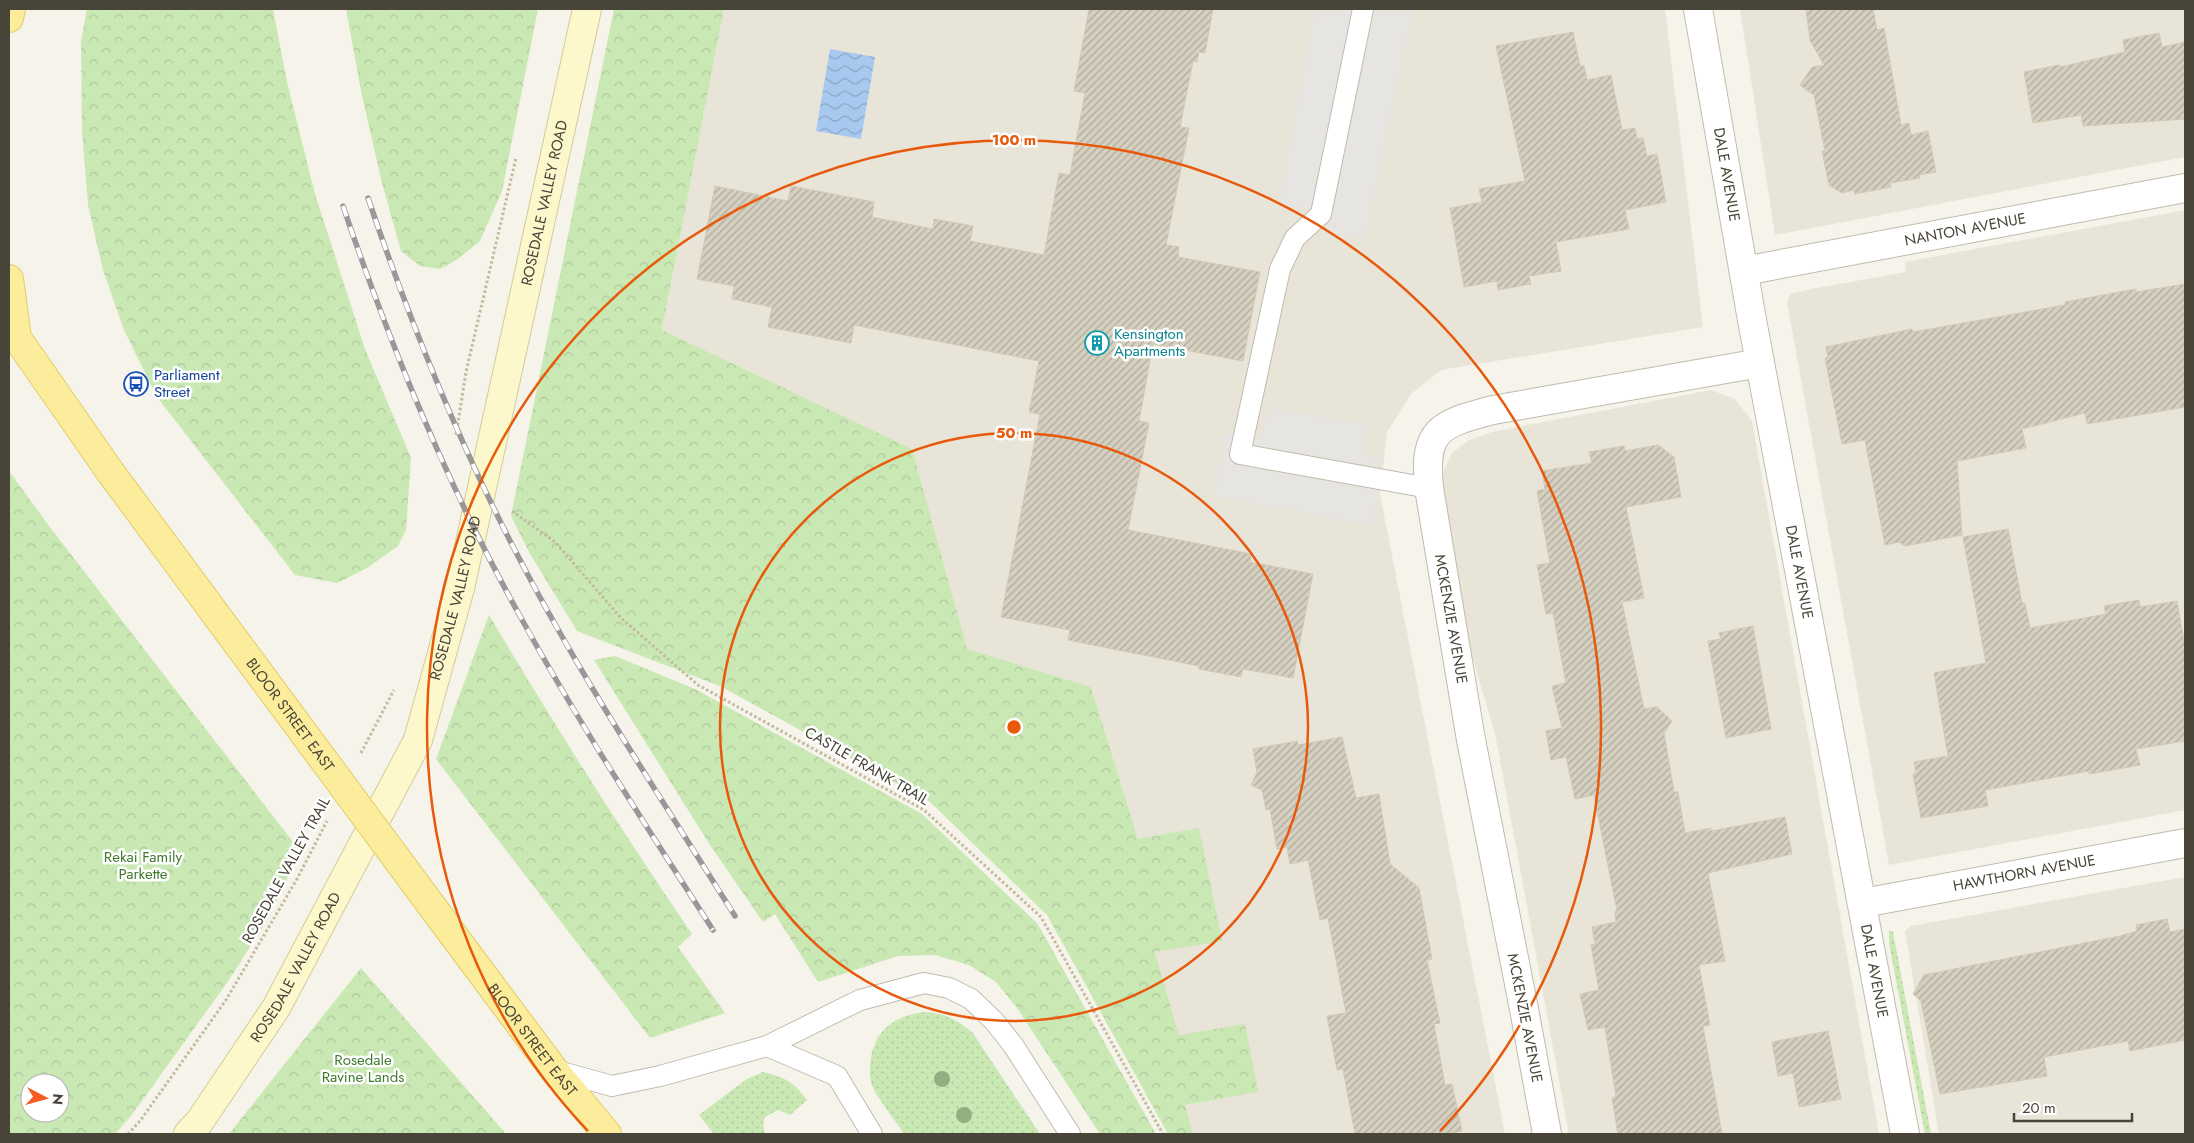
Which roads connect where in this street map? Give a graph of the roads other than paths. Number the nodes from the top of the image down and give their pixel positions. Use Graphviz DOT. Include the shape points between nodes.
graph roads {
  1 [pos="10,9"];
  2 [pos="587,9"];
  3 [pos="1363,9"];
  4 [pos="1698,9"];
  5 [pos="9,18"];
  6 [pos="2185,188"];
  7 [pos="1744,271"];
  8 [pos="9,278"];
  9 [pos="13,336"];
  10 [pos="1760,362"];
  11 [pos="1429,488"];
  12 [pos="2185,843"];
  13 [pos="1863,903"];
  14 [pos="767,1046"];
  15 [pos="554,1070"];
  16 [pos="188,1134"];
  17 [pos="607,1134"];
  18 [pos="872,1134"];
  19 [pos="1070,1134"];
  20 [pos="1547,1134"];
  21 [pos="1905,1134"];
  1 -- 5 [label="main road"];
  2 -- 16 [label="street, ROSEDALE VALLEY ROAD" via="460,588 418,740 276,1008"];
  3 -- 11 [label="lane" via="1321,214 1295,238 1280,269 1240,454"];
  4 -- 7 [label="street, DALE AVENUE"];
  6 -- 7 [label="street, NANTON AVENUE"];
  7 -- 10 [label="street, DALE AVENUE"];
  8 -- 9 [label="main road, BLOOR STREET EAST"];
  9 -- 15 [label="main road, BLOOR STREET EAST, bridge" via="111,474"];
  10 -- 11 [label="street, MCKENZIE AVENUE" via="1493,410 1456,420 1440,429 1431,442 1427,465"];
  10 -- 13 [label="street, DALE AVENUE"];
  11 -- 20 [label="street, MCKENZIE AVENUE" via="1471,740"];
  12 -- 13 [label="street, HAWTHORN AVENUE"];
  13 -- 21 [label="street, DALE AVENUE"];
  14 -- 15 [label="lane" via="612,1086"];
  14 -- 18 [label="lane" via="837,1076"];
  14 -- 19 [label="lane" via="860,1000 924,983 949,988 971,999 994,1021"];
  15 -- 17 [label="main road, BLOOR STREET EAST"];
}
